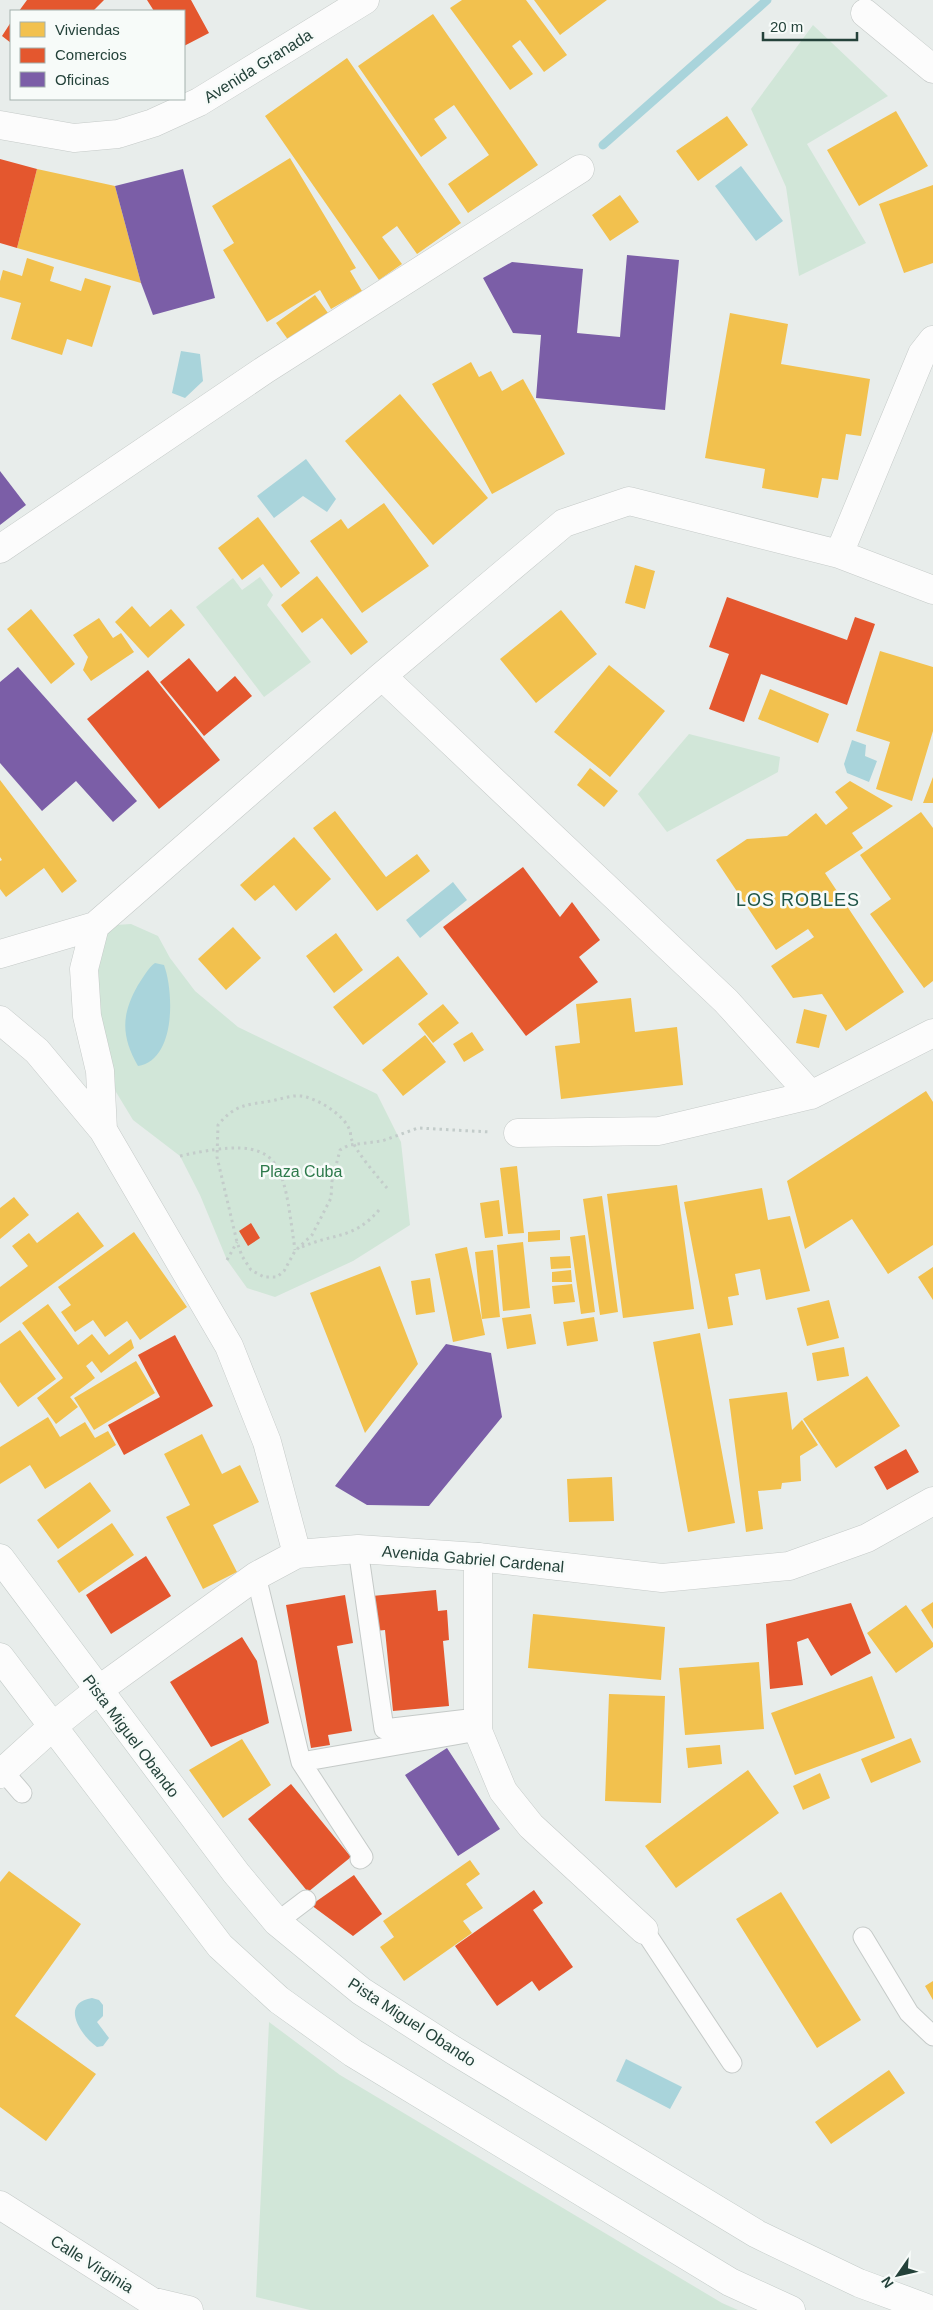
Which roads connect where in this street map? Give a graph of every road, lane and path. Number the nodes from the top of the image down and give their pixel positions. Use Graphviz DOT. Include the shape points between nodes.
graph roads {
  1 [pos="365,0"];
  2 [pos="865,13"];
  3 [pos="933,69"];
  4 [pos="0,125"];
  5 [pos="580,169"];
  6 [pos="933,340"];
  7 [pos="0,549"];
  8 [pos="838,554"];
  9 [pos="933,590"];
  10 [pos="382,676"];
  11 [pos="95,926"];
  12 [pos="0,954"];
  13 [pos="0,1020"];
  14 [pos="933,1033"];
  15 [pos="811,1095"];
  16 [pos="103,1130"];
  17 [pos="518,1133"];
  18 [pos="355,1144"];
  19 [pos="218,1148"];
  20 [pos="180,1156"];
  21 [pos="387,1188"];
  22 [pos="379,1210"];
  23 [pos="237,1242"];
  24 [pos="295,1251"];
  25 [pos="227,1260"];
  26 [pos="933,1501"];
  27 [pos="358,1549"];
  28 [pos="297,1554"];
  29 [pos="478,1557"];
  30 [pos="0,1558"];
  31 [pos="256,1576"];
  32 [pos="0,1657"];
  33 [pos="98,1691"];
  34 [pos="478,1724"];
  35 [pos="52,1727"];
  36 [pos="301,1762"];
  37 [pos="2,1773"];
  38 [pos="22,1793"];
  39 [pos="360,1859"];
  40 [pos="306,1900"];
  41 [pos="277,1922"];
  42 [pos="644,1930"];
  43 [pos="864,1937"];
  44 [pos="933,2036"];
  45 [pos="732,2063"];
  46 [pos="0,2205"];
  47 [pos="149,2306"];
  48 [pos="189,2310"];
  49 [pos="791,2310"];
  50 [pos="932,2310"];
  1 -- 4 [label="street, Avenida Granada" via="199,102 153,123 118,134 74,138"];
  2 -- 3 [label="street"];
  5 -- 7 [label="street" via="266,369"];
  6 -- 8 [label="street" via="922,354"];
  8 -- 9 [label="street"];
  8 -- 10 [label="street" via="629,501 564,524"];
  10 -- 11 [label="street"];
  10 -- 15 [label="street" via="726,1001"];
  11 -- 12 [label="street"];
  11 -- 16 [label="street" via="84,968 87,1016 100,1071"];
  13 -- 16 [label="street" via="37,1051"];
  14 -- 15 [label="street"];
  15 -- 17 [label="street" via="659,1131"];
  16 -- 28 [label="street" via="228,1346 267,1442"];
  17 -- 18 [label="path" via="418,1128 382,1141"];
  18 -- 19 [label="path" via="340,1118 320,1103 303,1096 249,1103 231,1112 218,1125"];
  18 -- 21 [label="path"];
  18 -- 24 [label="path" via="340,1150 330,1198 312,1235"];
  19 -- 20 [label="path"];
  19 -- 23 [label="path" via="217,1157"];
  19 -- 24 [label="path" via="250,1147 271,1157 287,1191"];
  22 -- 24 [label="path" via="360,1228"];
  23 -- 24 [label="path" via="251,1270 264,1277 277,1277"];
  23 -- 25 [label="path"];
  26 -- 29 [label="street, Avenida Gabriel Cardenal" via="866,1538 789,1566 662,1578"];
  27 -- 28 [label="street, Avenida Gabriel Cardenal"];
  27 -- 29 [label="street, Avenida Gabriel Cardenal"];
  27 -- 34 [label="lane" via="384,1729"];
  28 -- 31 [label="street, Avenida Gabriel Cardenal"];
  29 -- 34 [label="street"];
  30 -- 33 [label="street, Pista Miguel Obando"];
  31 -- 33 [label="street, Avenida Gabriel Cardenal"];
  31 -- 36 [label="lane"];
  32 -- 35 [label="street"];
  33 -- 35 [label="street, Avenida Gabriel Cardenal"];
  33 -- 41 [label="street, Pista Miguel Obando"];
  34 -- 36 [label="lane"];
  34 -- 42 [label="street" via="503,1791 530,1826"];
  35 -- 37 [label="street, Avenida Gabriel Cardenal"];
  35 -- 49 [label="street" via="220,1946 278,2000 352,2053 730,2282"];
  36 -- 39 [label="lane" via="363,1857"];
  37 -- 38 [label="lane"];
  40 -- 41 [label="lane"];
  41 -- 50 [label="street, Pista Miguel Obando" via="361,1992 757,2234 859,2283"];
  42 -- 45 [label="lane"];
  43 -- 44 [label="lane" via="909,2012"];
  46 -- 47 [label="street, Calle Virginia"];
  47 -- 48 [label="street, Calle Virginia"];
}
